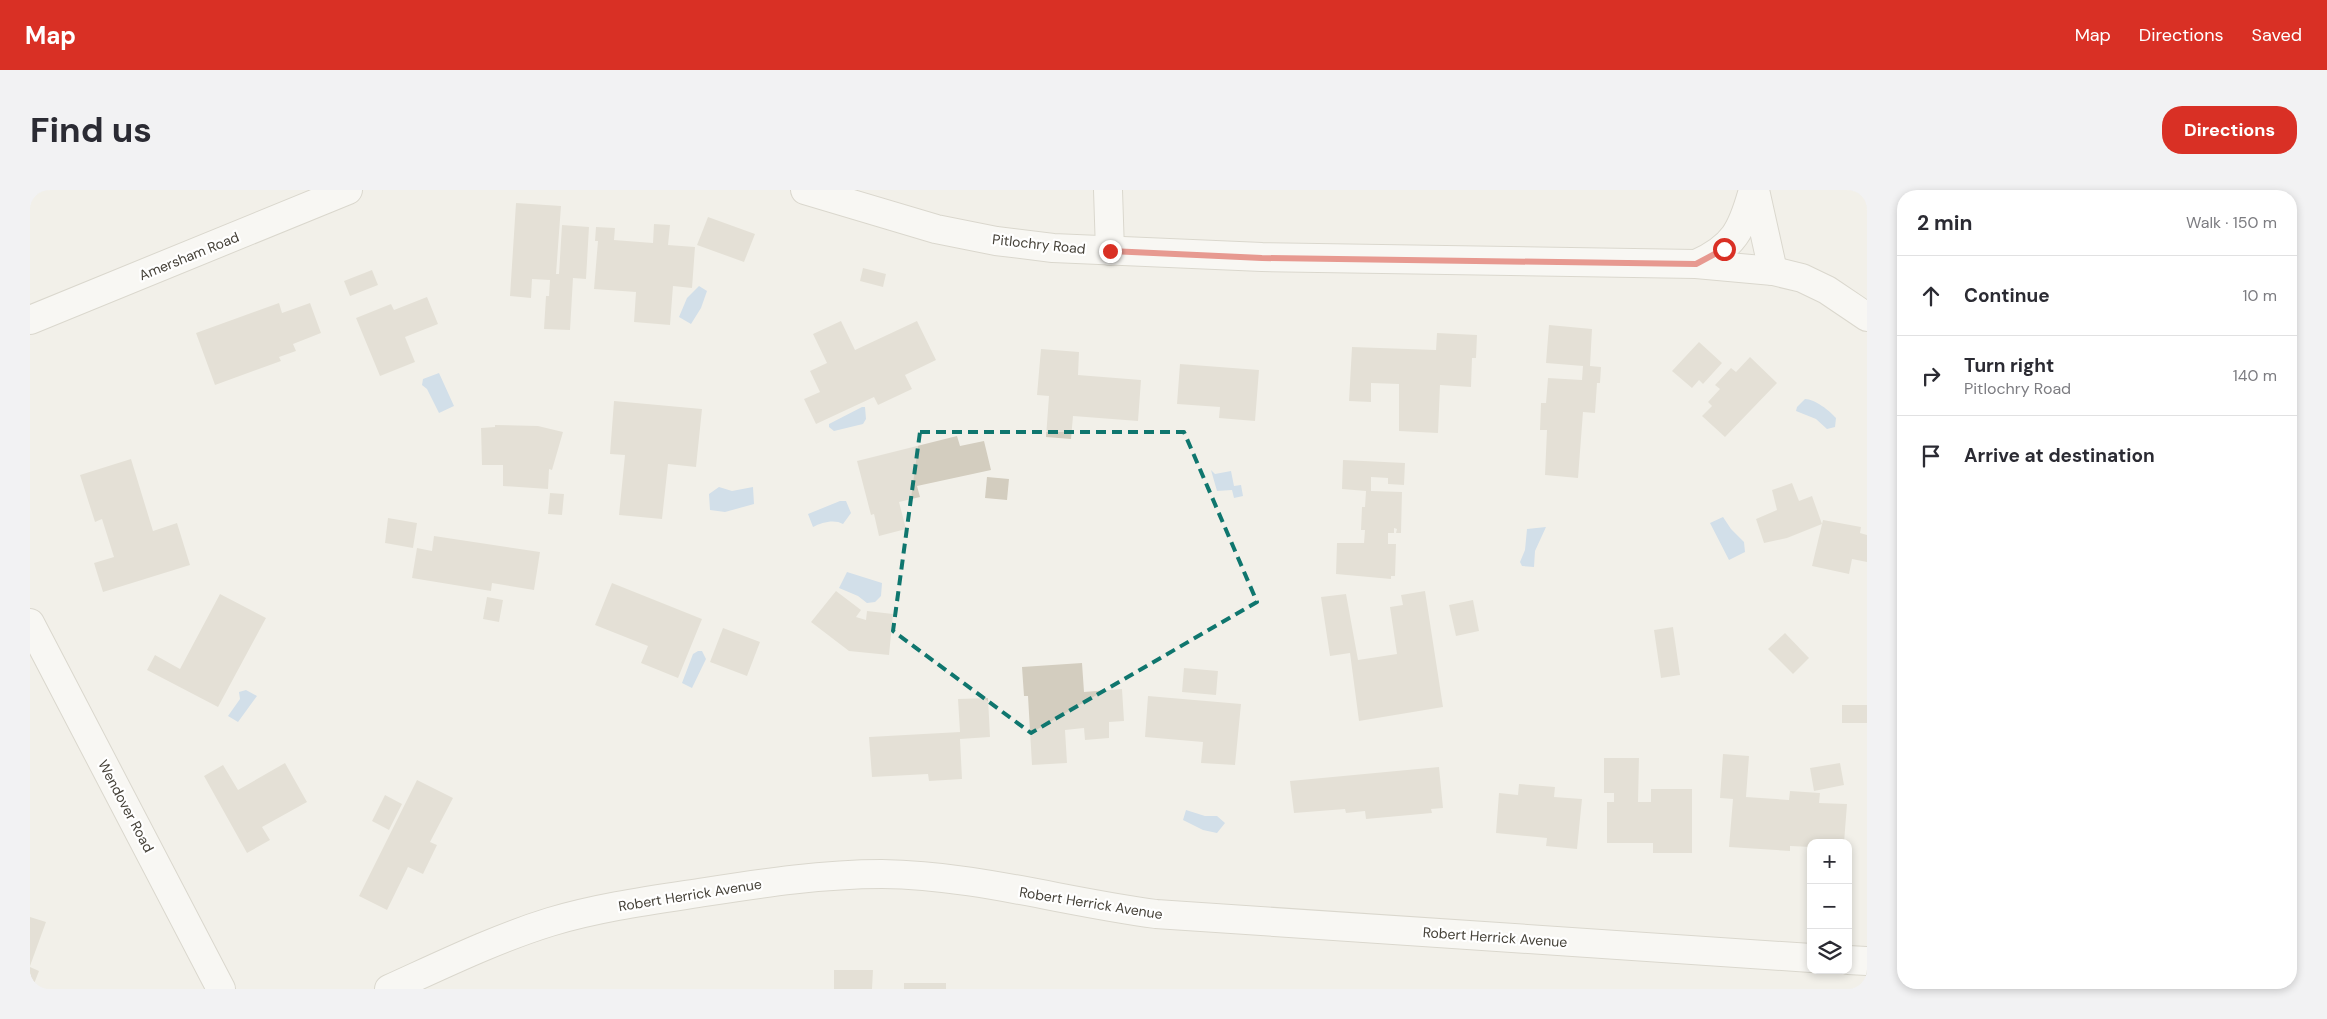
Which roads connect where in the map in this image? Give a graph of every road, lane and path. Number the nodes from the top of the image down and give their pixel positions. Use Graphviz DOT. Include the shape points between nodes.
graph roads {
  1 [pos="348,190"];
  2 [pos="805,190"];
  3 [pos="1108,190"];
  4 [pos="1754,190"];
  5 [pos="1110,251"];
  6 [pos="1696,264"];
  7 [pos="1773,271"];
  8 [pos="1867,316"];
  9 [pos="30,320"];
  10 [pos="30,623"];
  11 [pos="1807,958"];
  12 [pos="1852,960"];
  13 [pos="1867,961"];
  14 [pos="222,989"];
  15 [pos="389,989"];
  1 -- 9 [label="street, Amersham Road"];
  2 -- 5 [label="street, Pitlochry Road" via="936,229 996,241"];
  3 -- 5 [label="street"];
  4 -- 6 [label="street" via="1740,228 1731,241 1714,256"];
  4 -- 7 [label="street"];
  5 -- 6 [label="street, Pitlochry Road" via="1262,258"];
  6 -- 7 [label="street, Pitlochry Road"];
  7 -- 8 [label="street, Pitlochry Road" via="1802,278"];
  10 -- 14 [label="street, Wendover Road"];
  11 -- 15 [label="street, Robert Herrick Avenue" via="1165,914 1095,906 975,883 883,874 776,882 597,910 550,922 494,943"];
  12 -- 13 [label="street"];
}
